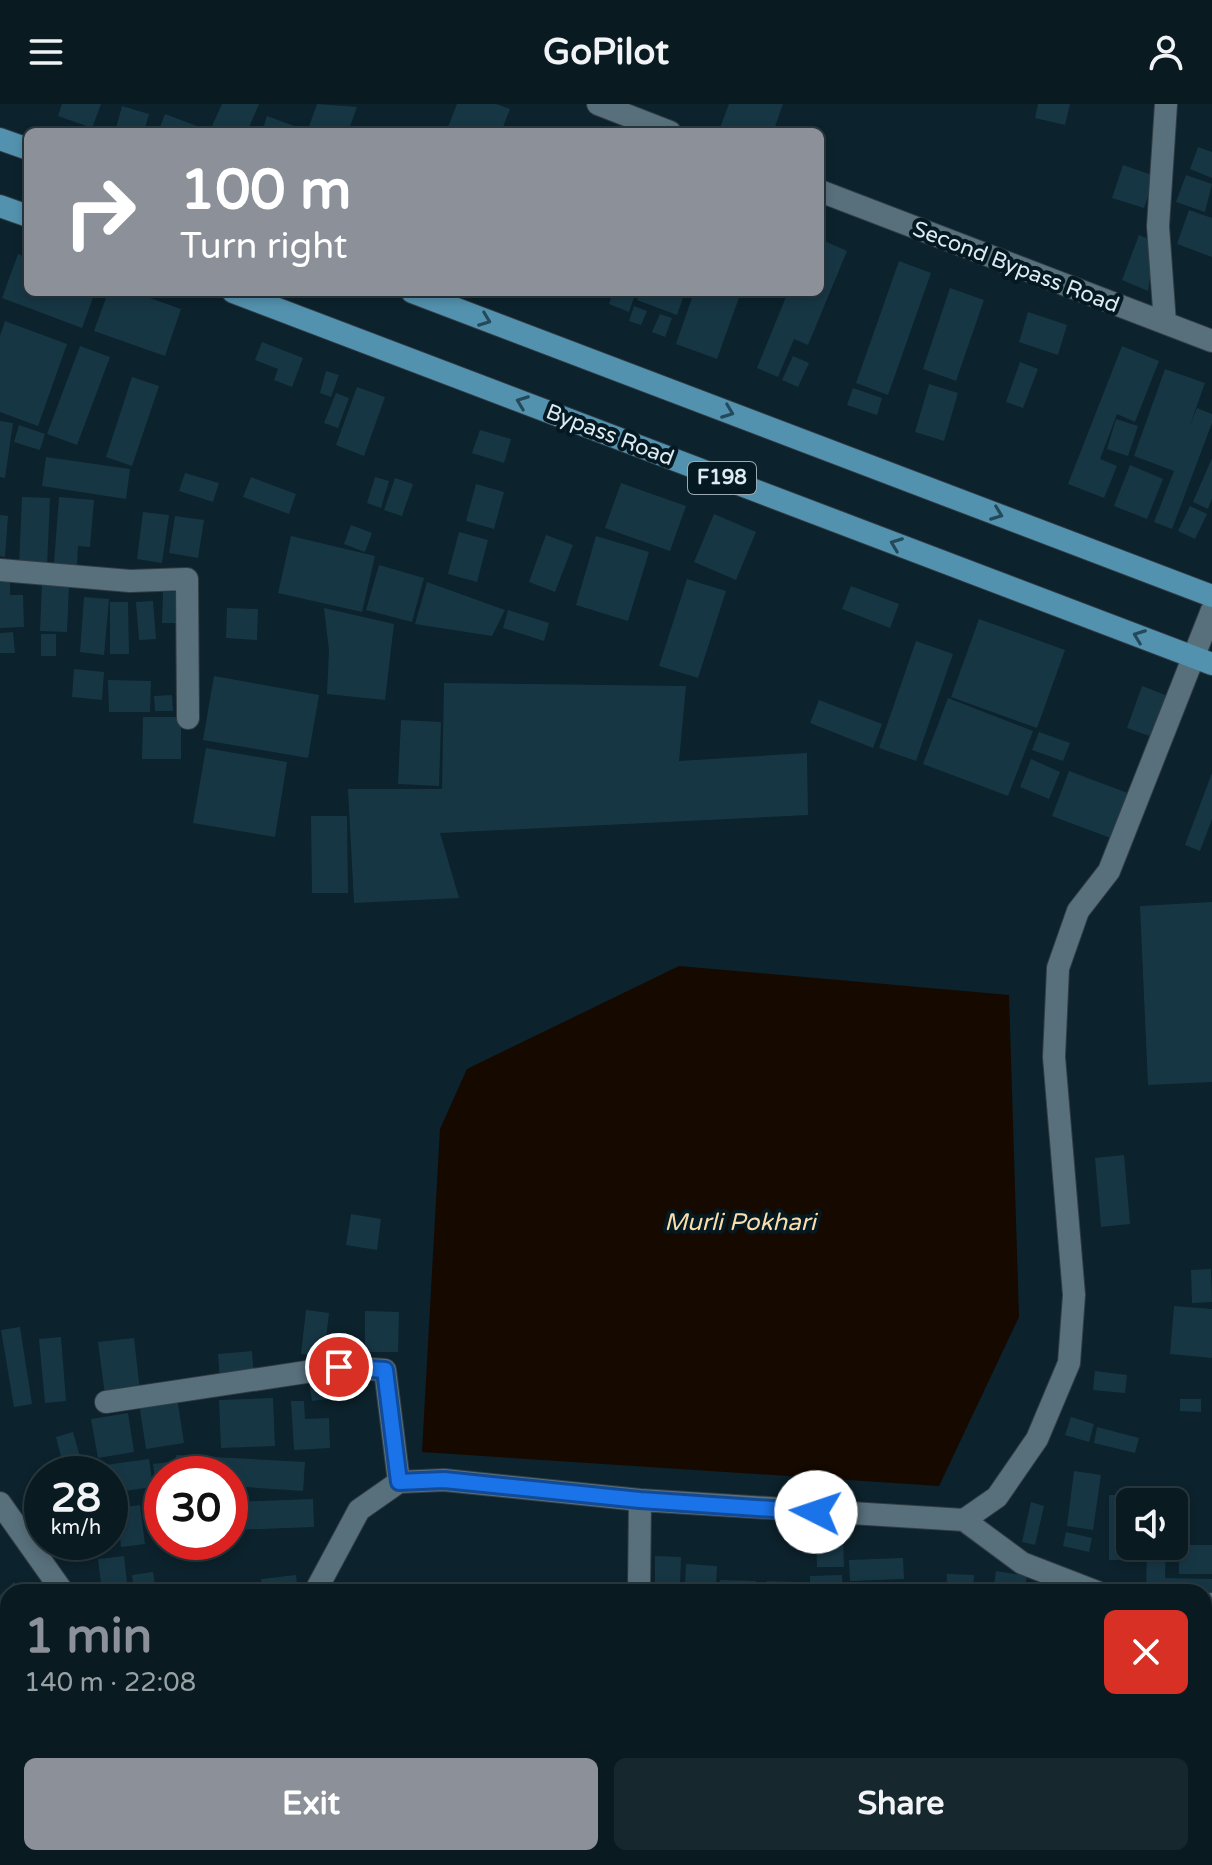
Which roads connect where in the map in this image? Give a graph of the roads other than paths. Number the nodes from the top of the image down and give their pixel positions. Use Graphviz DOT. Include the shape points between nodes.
graph roads {
  1 [pos="598,104"];
  2 [pos="1166,104"];
  3 [pos="660,128"];
  4 [pos="0,139"];
  5 [pos="24,148"];
  6 [pos="824,193"];
  7 [pos="0,206"];
  8 [pos="24,215"];
  9 [pos="244,296"];
  10 [pos="423,296"];
  11 [pos="1165,323"];
  12 [pos="1212,341"];
  13 [pos="0,570"];
  14 [pos="1212,596"];
  15 [pos="1212,610"];
  16 [pos="1203,660"];
  17 [pos="188,718"];
  18 [pos="106,1402"];
  19 [pos="399,1482"];
  20 [pos="640,1500"];
  21 [pos="0,1503"];
  22 [pos="964,1520"];
  23 [pos="57,1584"];
  24 [pos="319,1584"];
  25 [pos="639,1584"];
  26 [pos="1076,1584"];
  1 -- 3 [label="street"];
  2 -- 11 [label="street" via="1158,226"];
  4 -- 5 [label="main road"];
  6 -- 11 [label="street, Second Bypass Road"];
  7 -- 8 [label="main road"];
  16 -- 9 [label="main road, Bypass Road / F198, one-way"];
  10 -- 14 [label="main road, one-way"];
  11 -- 12 [label="street, Second Bypass Road"];
  13 -- 17 [label="street" via="130,581 187,579"];
  15 -- 16 [label="street"];
  16 -- 22 [label="street" via="1109,871 1078,911 1058,968 1054,1057 1074,1295 1069,1363 1037,1439 997,1497"];
  18 -- 19 [label="street" via="339,1367 385,1370"];
  19 -- 20 [label="street" via="444,1480"];
  19 -- 24 [label="street" via="359,1510"];
  20 -- 22 [label="street"];
  20 -- 25 [label="street"];
  21 -- 23 [label="street"];
  22 -- 26 [label="street" via="1022,1563"];
}
